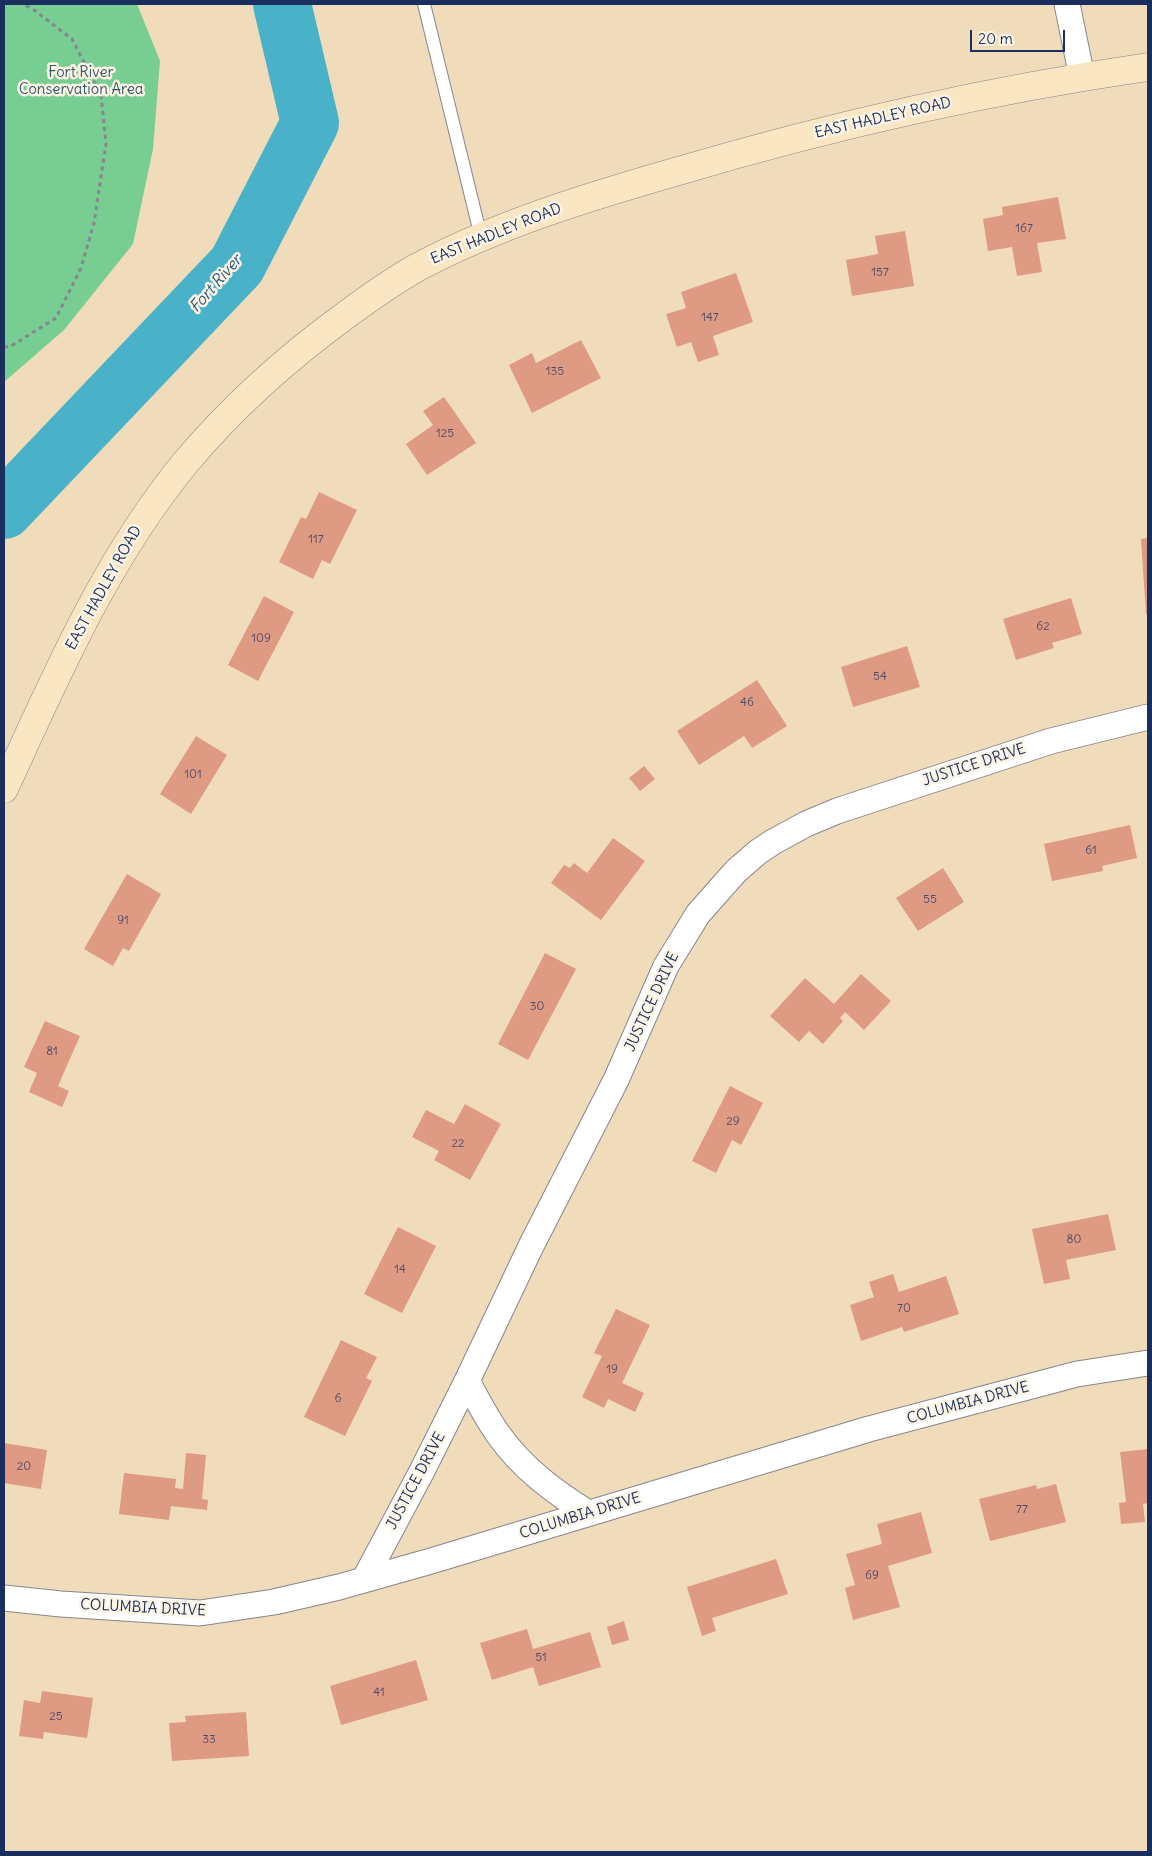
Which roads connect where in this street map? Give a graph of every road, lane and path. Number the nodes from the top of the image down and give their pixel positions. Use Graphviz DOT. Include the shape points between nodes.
graph roads {
  1 [pos="23,4"];
  2 [pos="424,4"];
  3 [pos="1067,4"];
  4 [pos="1148,67"];
  5 [pos="1082,77"];
  6 [pos="481,237"];
  7 [pos="4,347"];
  8 [pos="1148,717"];
  9 [pos="4,789"];
  10 [pos="1148,1363"];
  11 [pos="466,1381"];
  12 [pos="588,1513"];
  13 [pos="364,1580"];
  14 [pos="4,1598"];
  1 -- 7 [label="path" via="72,39 101,95 106,144 94,223 81,268 56,318 12,346"];
  2 -- 6 [label="lane"];
  3 -- 5 [label="street"];
  4 -- 5 [label="street, EAST HADLEY ROAD"];
  5 -- 6 [label="street, EAST HADLEY ROAD" via="935,106 781,142 604,193"];
  6 -- 9 [label="street, EAST HADLEY ROAD" via="416,268 325,330 244,399 187,462 140,524 104,583 55,678"];
  8 -- 11 [label="street, JUSTICE DRIVE" via="1051,741 837,811 773,842 736,871 698,914 666,966 616,1080"];
  10 -- 12 [label="street, COLUMBIA DRIVE" via="1077,1374 922,1415"];
  11 -- 12 [label="street" via="512,1452 544,1484"];
  11 -- 13 [label="street, JUSTICE DRIVE"];
  12 -- 13 [label="street, COLUMBIA DRIVE"];
  13 -- 14 [label="street, COLUMBIA DRIVE" via="274,1602 200,1613"];
}
